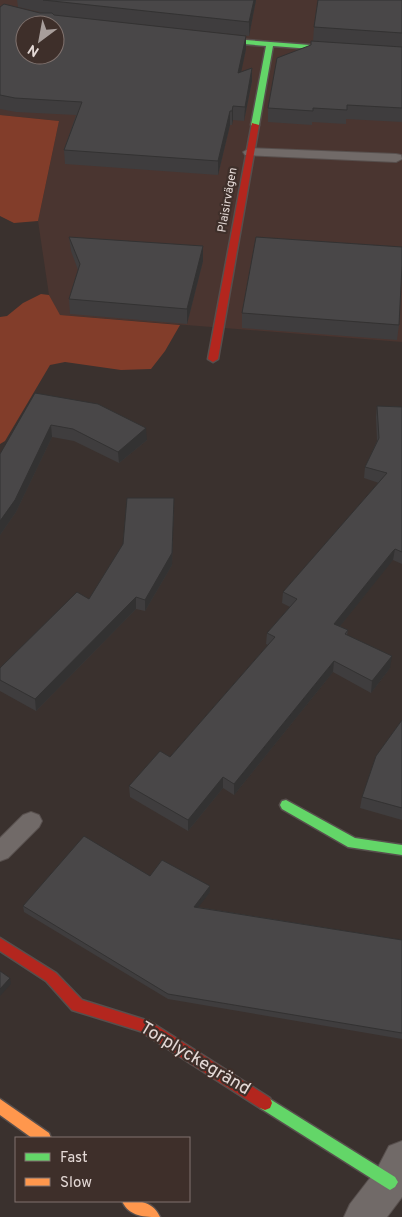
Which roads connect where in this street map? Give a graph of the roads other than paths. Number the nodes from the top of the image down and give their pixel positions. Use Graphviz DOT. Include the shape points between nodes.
graph roads {
  1 [pos="201,38"];
  2 [pos="270,45"];
  3 [pos="402,54"];
  4 [pos="250,152"];
  5 [pos="396,158"];
  6 [pos="213,359"];
  7 [pos="286,805"];
  8 [pos="31,821"];
  9 [pos="402,850"];
  10 [pos="0,852"];
  11 [pos="0,944"];
  12 [pos="0,1106"];
  13 [pos="43,1137"];
  14 [pos="396,1170"];
  15 [pos="131,1202"];
  16 [pos="152,1217"];
  17 [pos="363,1217"];
  1 -- 2 [label="street"];
  2 -- 3 [label="street"];
  2 -- 4 [label="street, Plaisirvägen"];
  4 -- 5 [label="lane"];
  4 -- 6 [label="street, Plaisirvägen"];
  7 -- 9 [label="street" via="354,843"];
  8 -- 10 [label="lane"];
  11 -- 14 [label="street, Torplyckegränd" via="51,977 77,1004 144,1026"];
  12 -- 13 [label="street"];
  14 -- 17 [label="street, Torplyckegränd"];
  15 -- 16 [label="street"];
}
